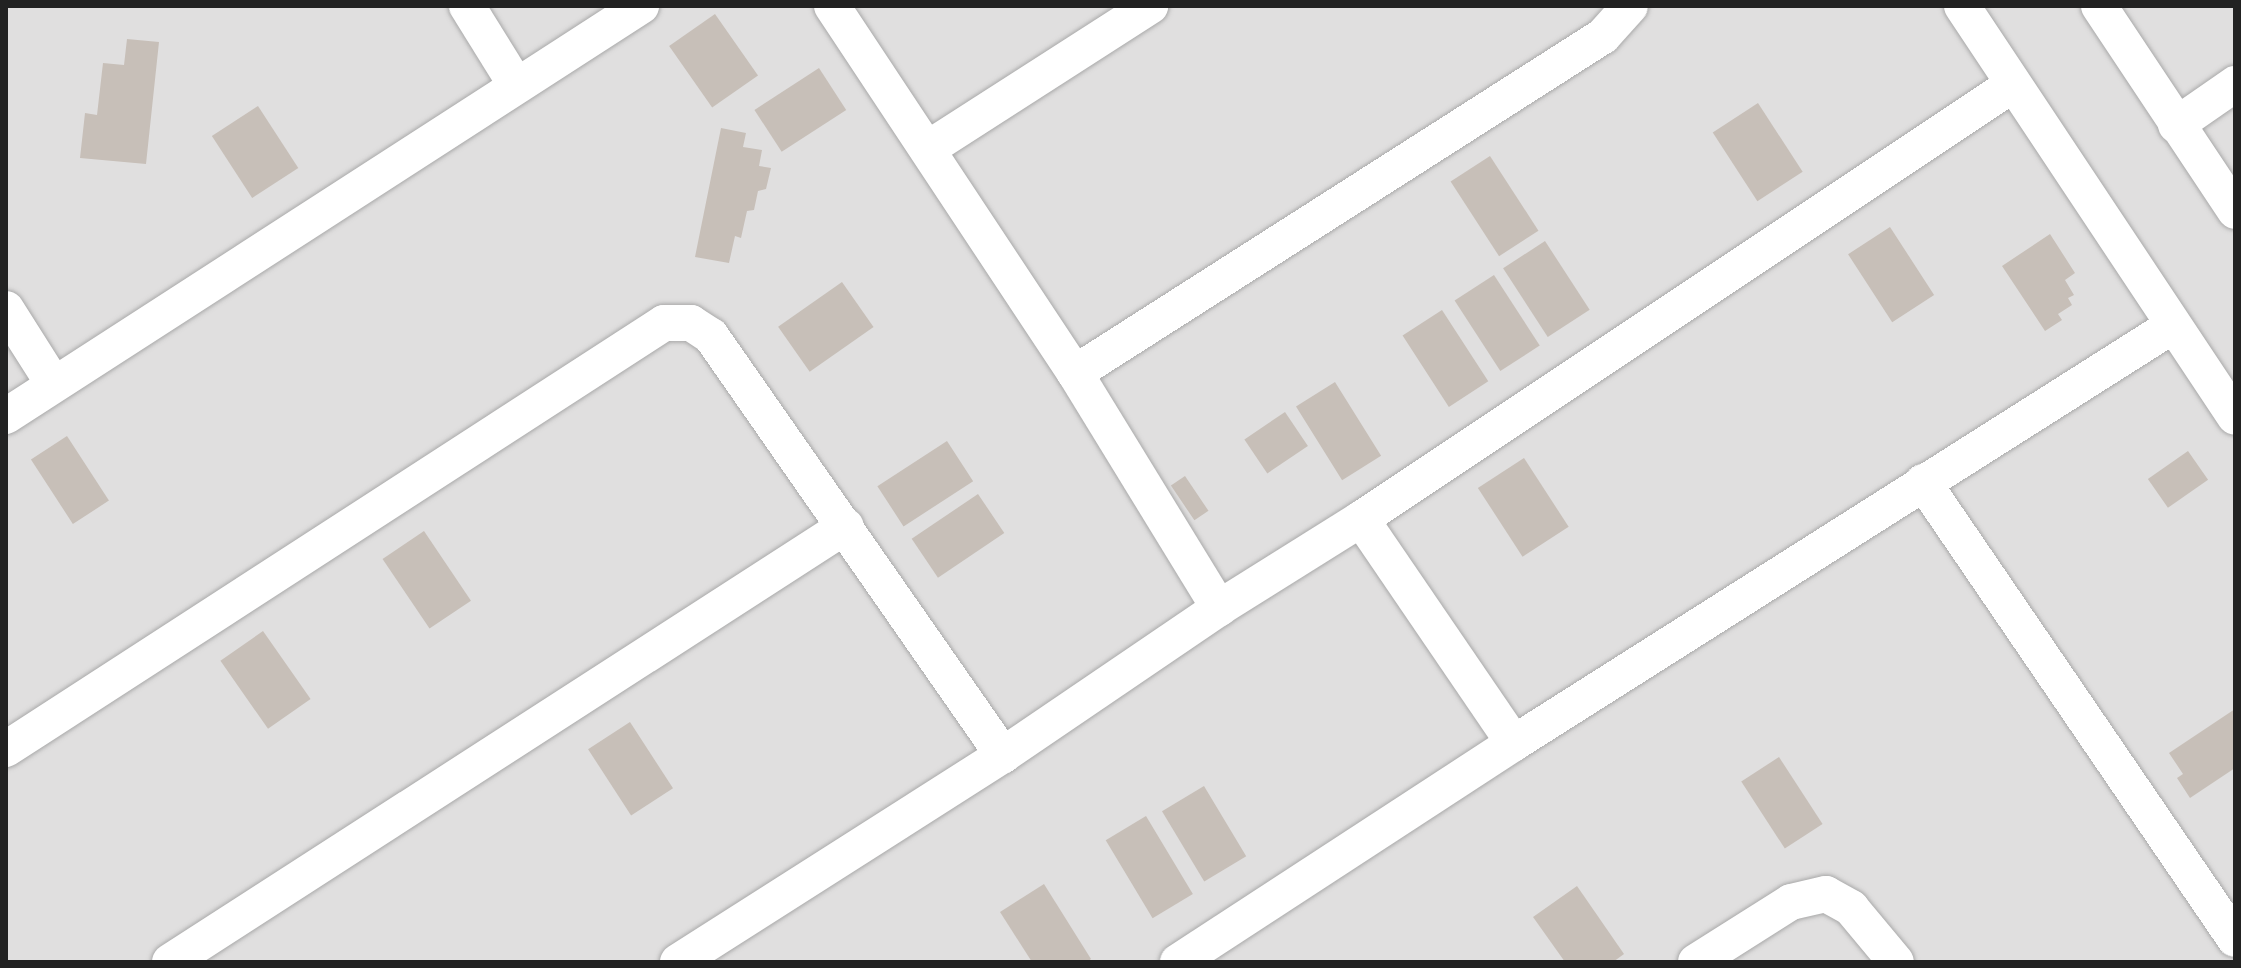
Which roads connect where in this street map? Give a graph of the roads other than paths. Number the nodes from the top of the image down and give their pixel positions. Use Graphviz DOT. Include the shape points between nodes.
graph roads {
  1 [pos="467,6"];
  2 [pos="641,6"];
  3 [pos="832,6"];
  4 [pos="1150,6"];
  5 [pos="1630,6"];
  6 [pos="1962,6"];
  7 [pos="2099,6"];
  8 [pos="2235,84"];
  9 [pos="516,85"];
  10 [pos="2012,85"];
  11 [pos="2176,125"];
  12 [pos="929,148"];
  13 [pos="2235,211"];
  14 [pos="6,309"];
  15 [pos="2172,326"];
  16 [pos="1075,373"];
  17 [pos="53,383"];
  18 [pos="6,416"];
  19 [pos="2235,417"];
  20 [pos="1923,482"];
  21 [pos="1361,519"];
  22 [pos="846,526"];
  23 [pos="1219,608"];
  24 [pos="1514,743"];
  25 [pos="6,749"];
  26 [pos="1003,755"];
  27 [pos="2235,939"];
  28 [pos="170,962"];
  29 [pos="678,962"];
  30 [pos="1178,962"];
  31 [pos="1696,962"];
  32 [pos="1896,962"];
  1 -- 9 [label="street"];
  2 -- 9 [label="street"];
  3 -- 12 [label="street"];
  4 -- 12 [label="street"];
  5 -- 16 [label="street" via="1603,36"];
  6 -- 10 [label="street"];
  7 -- 11 [label="street"];
  8 -- 11 [label="street"];
  9 -- 17 [label="street"];
  10 -- 15 [label="street"];
  10 -- 21 [label="street"];
  11 -- 13 [label="street"];
  12 -- 16 [label="street"];
  14 -- 17 [label="street"];
  15 -- 19 [label="street"];
  15 -- 20 [label="street"];
  16 -- 23 [label="street"];
  17 -- 18 [label="street"];
  20 -- 24 [label="street"];
  20 -- 27 [label="street"];
  21 -- 23 [label="street"];
  21 -- 24 [label="street"];
  22 -- 25 [label="street" via="711,336 691,323 664,323"];
  22 -- 26 [label="street"];
  22 -- 28 [label="street"];
  23 -- 26 [label="street"];
  24 -- 30 [label="street"];
  26 -- 29 [label="street"];
  31 -- 32 [label="street" via="1791,902 1826,894 1851,908"];
}
